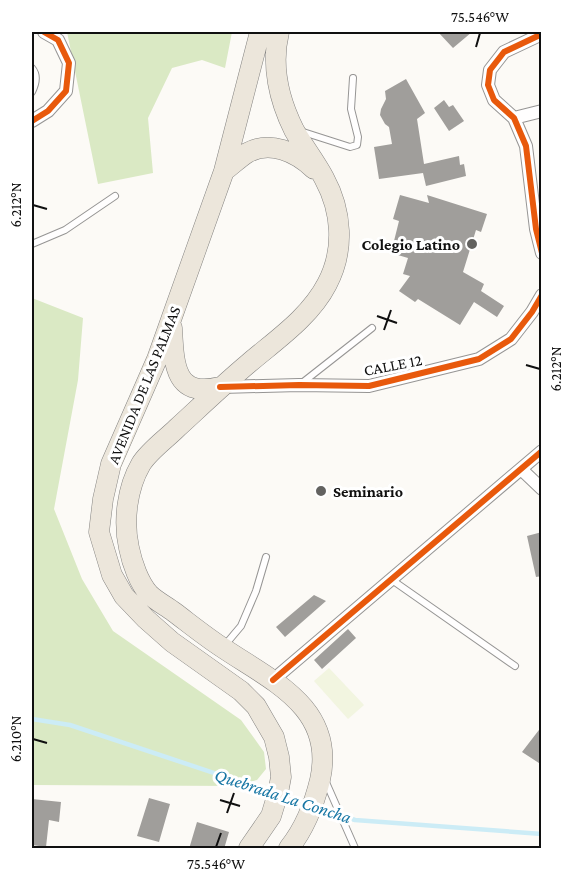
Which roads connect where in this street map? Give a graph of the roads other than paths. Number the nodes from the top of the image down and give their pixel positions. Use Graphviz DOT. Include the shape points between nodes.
graph roads {
  1 [pos="44,32"];
  2 [pos="260,32"];
  3 [pos="279,32"];
  4 [pos="542,34"];
  5 [pos="32,68"];
  6 [pos="353,78"];
  7 [pos="32,92"];
  8 [pos="542,111"];
  9 [pos="514,118"];
  10 [pos="32,121"];
  11 [pos="294,130"];
  12 [pos="224,171"];
  13 [pos="324,179"];
  14 [pos="115,196"];
  15 [pos="32,244"];
  16 [pos="542,253"];
  17 [pos="542,295"];
  18 [pos="172,320"];
  19 [pos="372,328"];
  20 [pos="299,385"];
  21 [pos="220,387"];
  22 [pos="542,451"];
  23 [pos="520,469"];
  24 [pos="542,489"];
  25 [pos="267,557"];
  26 [pos="391,580"];
  27 [pos="223,648"];
  28 [pos="514,666"];
  29 [pos="273,680"];
  30 [pos="320,782"];
  31 [pos="249,849"];
  32 [pos="289,849"];
  33 [pos="355,849"];
  1 -- 10 [label="street" via="58,40 69,63 66,91 48,111"];
  2 -- 12 [label="main road, AVENIDA DE LAS PALMAS"];
  3 -- 11 [label="main road, AVENIDA DE LAS PALMAS" via="276,74"];
  4 -- 9 [label="street" via="504,51 490,70 488,85 494,100"];
  5 -- 7 [label="lane" via="36,82"];
  6 -- 11 [label="lane" via="351,109 357,145 350,147"];
  8 -- 9 [label="street"];
  9 -- 16 [label="street" via="526,146"];
  11 -- 13 [label="main road, AVENIDA DE LAS PALMAS"];
  12 -- 13 [label="main road" via="247,153 265,147 286,150"];
  12 -- 18 [label="main road, AVENIDA DE LAS PALMAS"];
  13 -- 21 [label="main road, AVENIDA DE LAS PALMAS" via="335,203 340,244 326,287 298,321"];
  14 -- 15 [label="lane" via="65,230"];
  17 -- 20 [label="street, CALLE 12" via="510,339 479,358 369,386"];
  18 -- 21 [label="main road" via="174,360 179,375 189,386 204,391"];
  18 -- 31 [label="main road, AVENIDA DE LAS PALMAS" via="111,464 99,532 112,575 124,596 172,642 241,690 256,706 274,737 281,777 271,816"];
  19 -- 20 [label="lane"];
  20 -- 21 [label="street, CALLE 12"];
  21 -- 27 [label="main road, AVENIDA DE LAS PALMAS" via="142,463 130,493 126,518 128,546 149,594"];
  22 -- 23 [label="street"];
  23 -- 24 [label="street"];
  23 -- 26 [label="street"];
  25 -- 27 [label="lane" via="241,626"];
  26 -- 28 [label="lane"];
  26 -- 29 [label="street"];
  27 -- 29 [label="main road, AVENIDA DE LAS PALMAS"];
  29 -- 30 [label="main road, AVENIDA DE LAS PALMAS" via="305,708 317,727 323,747"];
  30 -- 32 [label="main road, AVENIDA DE LAS PALMAS" via="309,817"];
  30 -- 33 [label="lane"];
}
